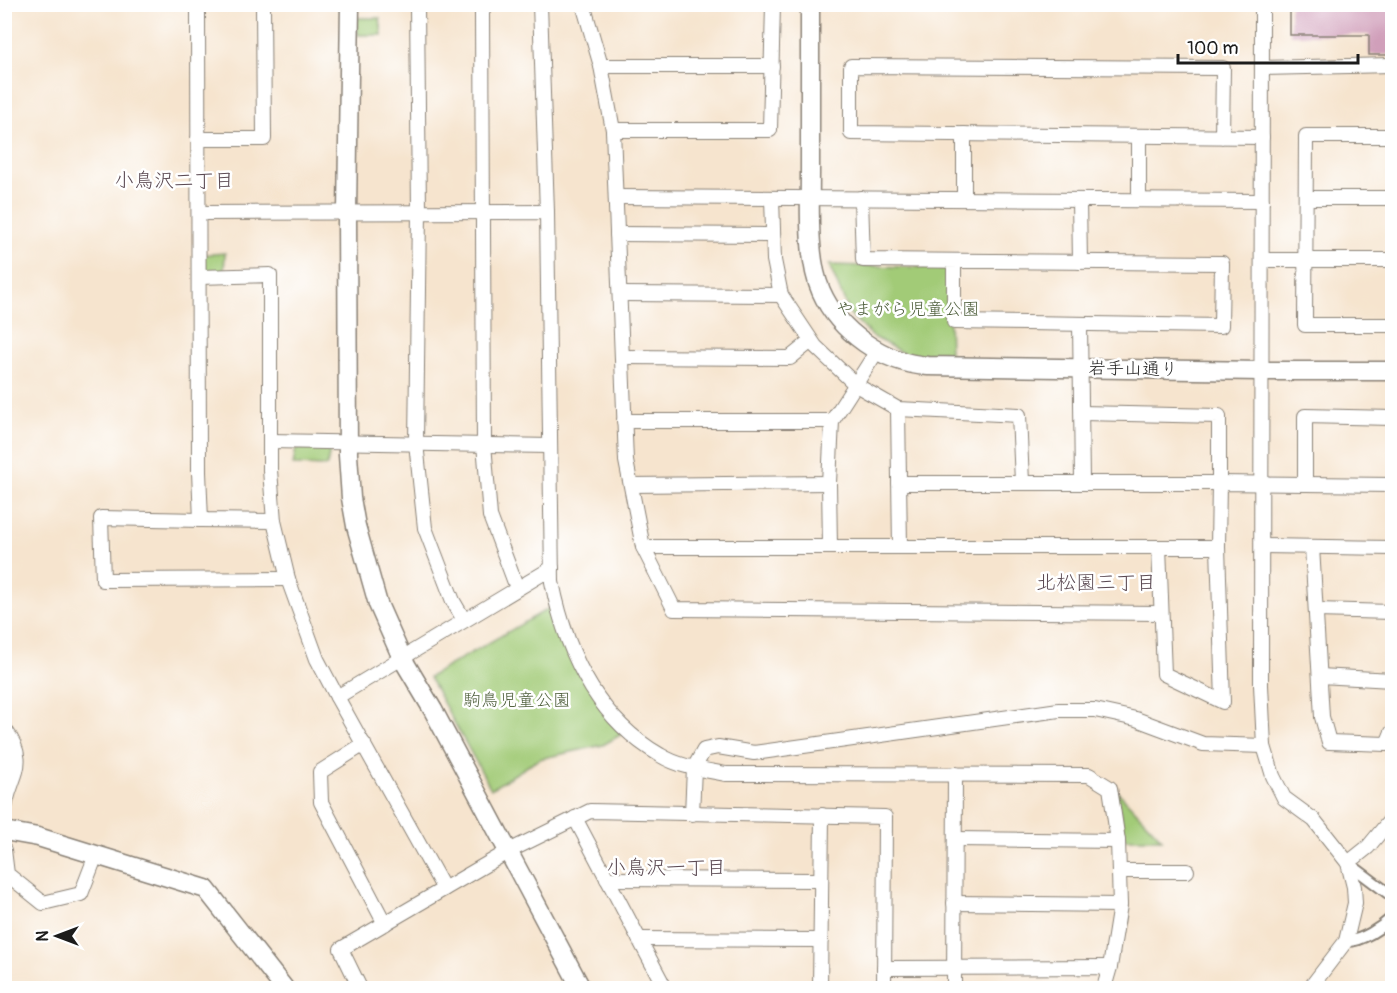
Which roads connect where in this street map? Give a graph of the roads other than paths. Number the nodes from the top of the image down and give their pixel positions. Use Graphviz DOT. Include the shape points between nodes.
graph roads {
  1 [pos="198,4"];
  2 [pos="262,4"];
  3 [pos="350,4"];
  4 [pos="417,4"];
  5 [pos="484,4"];
  6 [pos="540,4"];
  7 [pos="583,4"];
  8 [pos="773,4"];
  9 [pos="810,4"];
  10 [pos="1262,4"];
  11 [pos="1392,65"];
  12 [pos="601,66"];
  13 [pos="772,66"];
  14 [pos="1262,68"];
  15 [pos="613,130"];
  16 [pos="964,134"];
  17 [pos="1139,136"];
  18 [pos="1222,136"];
  19 [pos="1392,136"];
  20 [pos="1262,137"];
  21 [pos="198,139"];
  22 [pos="617,197"];
  23 [pos="772,198"];
  24 [pos="810,198"];
  25 [pos="861,198"];
  26 [pos="1306,198"];
  27 [pos="1392,198"];
  28 [pos="964,199"];
  29 [pos="1079,200"];
  30 [pos="1139,200"];
  31 [pos="1262,201"];
  32 [pos="347,212"];
  33 [pos="420,212"];
  34 [pos="483,212"];
  35 [pos="547,212"];
  36 [pos="199,213"];
  37 [pos="617,234"];
  38 [pos="773,235"];
  39 [pos="1262,260"];
  40 [pos="1305,260"];
  41 [pos="1392,260"];
  42 [pos="954,261"];
  43 [pos="1080,262"];
  44 [pos="199,277"];
  45 [pos="620,294"];
  46 [pos="781,296"];
  47 [pos="1080,324"];
  48 [pos="1392,325"];
  49 [pos="811,341"];
  50 [pos="877,351"];
  51 [pos="622,357"];
  52 [pos="1081,368"];
  53 [pos="1261,371"];
  54 [pos="1392,371"];
  55 [pos="856,385"];
  56 [pos="898,409"];
  57 [pos="1082,413"];
  58 [pos="1392,418"];
  59 [pos="624,421"];
  60 [pos="832,421"];
  61 [pos="270,441"];
  62 [pos="416,443"];
  63 [pos="348,444"];
  64 [pos="484,444"];
  65 [pos="550,446"];
  66 [pos="1022,482"];
  67 [pos="1082,482"];
  68 [pos="830,483"];
  69 [pos="899,483"];
  70 [pos="1219,483"];
  71 [pos="1262,483"];
  72 [pos="1305,483"];
  73 [pos="1392,484"];
  74 [pos="632,485"];
  75 [pos="201,520"];
  76 [pos="274,521"];
  77 [pos="1262,546"];
  78 [pos="643,547"];
  79 [pos="830,547"];
  80 [pos="900,547"];
  81 [pos="1159,547"];
  82 [pos="1218,547"];
  83 [pos="1312,547"];
  84 [pos="1392,548"];
  85 [pos="552,567"];
  86 [pos="288,579"];
  87 [pos="517,588"];
  88 [pos="1316,610"];
  89 [pos="1392,612"];
  90 [pos="1161,613"];
  91 [pos="464,620"];
  92 [pos="402,658"];
  93 [pos="1320,676"];
  94 [pos="1392,680"];
  95 [pos="338,697"];
  96 [pos="4,728"];
  97 [pos="1392,732"];
  98 [pos="364,744"];
  99 [pos="1264,746"];
  100 [pos="694,768"];
  101 [pos="955,774"];
  102 [pos="692,814"];
  103 [pos="4,815"];
  104 [pos="822,815"];
  105 [pos="575,818"];
  106 [pos="1392,818"];
  107 [pos="4,831"];
  108 [pos="954,839"];
  109 [pos="1118,840"];
  110 [pos="4,850"];
  111 [pos="509,852"];
  112 [pos="96,855"];
  113 [pos="1348,863"];
  114 [pos="1119,871"];
  115 [pos="1187,871"];
  116 [pos="607,879"];
  117 [pos="821,880"];
  118 [pos="444,889"];
  119 [pos="1392,896"];
  120 [pos="954,903"];
  121 [pos="1120,905"];
  122 [pos="1392,918"];
  123 [pos="385,924"];
  124 [pos="639,939"];
  125 [pos="821,940"];
  126 [pos="1346,941"];
  127 [pos="1110,967"];
  128 [pos="884,968"];
  129 [pos="954,968"];
  130 [pos="284,988"];
  131 [pos="360,988"];
  132 [pos="581,988"];
  133 [pos="665,988"];
  134 [pos="820,988"];
  135 [pos="884,988"];
  136 [pos="954,988"];
  137 [pos="1104,988"];
  138 [pos="1310,988"];
  1 -- 21 [label="street"];
  2 -- 21 [label="street" via="264,139"];
  3 -- 32 [label="street"];
  4 -- 33 [label="street"];
  5 -- 34 [label="street"];
  6 -- 35 [label="street"];
  7 -- 12 [label="street"];
  8 -- 13 [label="street"];
  9 -- 24 [label="street, 岩手山通り"];
  10 -- 14 [label="street"];
  11 -- 14 [label="street"];
  12 -- 13 [label="street"];
  12 -- 15 [label="street"];
  13 -- 15 [label="street" via="770,130"];
  14 -- 20 [label="street"];
  15 -- 22 [label="street"];
  16 -- 17 [label="street"];
  16 -- 18 [label="street" via="851,133 851,66 1223,68"];
  16 -- 28 [label="street"];
  17 -- 18 [label="street"];
  17 -- 30 [label="street"];
  18 -- 20 [label="street"];
  19 -- 26 [label="street" via="1306,136"];
  20 -- 31 [label="street"];
  21 -- 36 [label="street"];
  22 -- 23 [label="street"];
  22 -- 37 [label="street"];
  23 -- 24 [label="street"];
  23 -- 38 [label="street"];
  24 -- 25 [label="street"];
  24 -- 50 [label="street, 岩手山通り" via="813,263 820,291 853,334"];
  25 -- 28 [label="street"];
  25 -- 42 [label="street" via="863,260"];
  26 -- 27 [label="street"];
  26 -- 40 [label="street"];
  28 -- 29 [label="street"];
  29 -- 30 [label="street"];
  29 -- 43 [label="street"];
  30 -- 31 [label="street"];
  31 -- 39 [label="street"];
  32 -- 33 [label="street"];
  32 -- 36 [label="street"];
  32 -- 63 [label="street"];
  33 -- 34 [label="street"];
  33 -- 62 [label="street"];
  34 -- 35 [label="street"];
  34 -- 64 [label="street"];
  35 -- 65 [label="street"];
  36 -- 44 [label="street"];
  37 -- 38 [label="street"];
  37 -- 45 [label="street"];
  38 -- 46 [label="street"];
  39 -- 40 [label="street"];
  39 -- 53 [label="street"];
  40 -- 41 [label="street"];
  40 -- 48 [label="street" via="1305,325"];
  42 -- 43 [label="street"];
  42 -- 47 [label="street" via="954,322"];
  43 -- 47 [label="street" via="1222,263 1221,326"];
  44 -- 61 [label="street" via="270,275"];
  44 -- 75 [label="street"];
  45 -- 46 [label="street"];
  45 -- 51 [label="street"];
  46 -- 49 [label="street"];
  47 -- 52 [label="street"];
  49 -- 51 [label="street" via="790,358"];
  49 -- 55 [label="street"];
  50 -- 52 [label="street, 岩手山通り" via="911,365"];
  50 -- 55 [label="street"];
  51 -- 59 [label="street"];
  52 -- 53 [label="street, 岩手山通り"];
  52 -- 57 [label="street"];
  53 -- 54 [label="street, 岩手山通り"];
  53 -- 71 [label="street"];
  55 -- 56 [label="street"];
  55 -- 60 [label="street"];
  56 -- 66 [label="street" via="1019,415"];
  56 -- 69 [label="street"];
  57 -- 67 [label="street"];
  57 -- 70 [label="street" via="1219,416"];
  58 -- 72 [label="street" via="1305,417"];
  59 -- 60 [label="street"];
  59 -- 74 [label="street"];
  60 -- 68 [label="street"];
  61 -- 63 [label="street"];
  61 -- 76 [label="street"];
  62 -- 63 [label="street"];
  62 -- 64 [label="street"];
  62 -- 91 [label="street" via="425,528"];
  63 -- 92 [label="street" via="356,526 378,604"];
  64 -- 65 [label="street"];
  64 -- 87 [label="street" via="490,516"];
  65 -- 85 [label="street"];
  66 -- 67 [label="street"];
  66 -- 69 [label="street"];
  67 -- 70 [label="street"];
  68 -- 74 [label="street"];
  68 -- 79 [label="street"];
  69 -- 80 [label="street"];
  70 -- 71 [label="street"];
  70 -- 82 [label="street"];
  71 -- 72 [label="street"];
  71 -- 77 [label="street"];
  72 -- 73 [label="street"];
  74 -- 78 [label="street"];
  75 -- 76 [label="street"];
  75 -- 86 [label="street" via="101,518 103,580"];
  76 -- 86 [label="street"];
  77 -- 83 [label="street"];
  77 -- 99 [label="street"];
  78 -- 79 [label="street"];
  78 -- 90 [label="street" via="674,609"];
  79 -- 80 [label="street"];
  80 -- 81 [label="street"];
  81 -- 82 [label="street"];
  81 -- 90 [label="street"];
  82 -- 90 [label="street" via="1223,702 1164,674"];
  83 -- 84 [label="street"];
  83 -- 88 [label="street"];
  85 -- 87 [label="street"];
  85 -- 100 [label="street" via="558,615 585,678 631,735 662,756"];
  86 -- 95 [label="street" via="317,659"];
  87 -- 91 [label="street"];
  88 -- 89 [label="street"];
  88 -- 93 [label="street"];
  91 -- 92 [label="street"];
  92 -- 95 [label="street"];
  92 -- 111 [label="street"];
  93 -- 94 [label="street"];
  93 -- 97 [label="street" via="1322,717 1329,742 1387,744"];
  95 -- 98 [label="street"];
  96 -- 103 [label="street" via="20,759"];
  98 -- 118 [label="street"];
  98 -- 123 [label="street" via="320,772 321,802"];
  99 -- 100 [label="street" via="1203,744 1136,719 1095,710 1059,710 754,753 718,747 704,750"];
  99 -- 113 [label="street" via="1284,798 1314,820"];
  100 -- 101 [label="street" via="726,774"];
  100 -- 102 [label="street"];
  101 -- 108 [label="street"];
  101 -- 109 [label="street" via="1089,775 1110,788"];
  102 -- 104 [label="street"];
  102 -- 105 [label="street" via="590,811"];
  104 -- 117 [label="street"];
  104 -- 128 [label="street" via="885,817"];
  105 -- 111 [label="street"];
  105 -- 116 [label="street"];
  106 -- 113 [label="street" via="1368,847"];
  107 -- 112 [label="street"];
  108 -- 109 [label="street"];
  108 -- 120 [label="street"];
  109 -- 114 [label="street"];
  110 -- 112 [label="street" via="8,874 42,903 81,894"];
  111 -- 118 [label="street"];
  111 -- 132 [label="street"];
  112 -- 130 [label="street" via="206,889"];
  113 -- 119 [label="street"];
  113 -- 126 [label="street" via="1355,903"];
  114 -- 115 [label="street"];
  114 -- 121 [label="street"];
  116 -- 117 [label="street"];
  116 -- 124 [label="street"];
  117 -- 125 [label="street"];
  118 -- 123 [label="street"];
  120 -- 121 [label="street"];
  120 -- 129 [label="street"];
  121 -- 127 [label="street"];
  122 -- 126 [label="street" via="1353,942"];
  123 -- 131 [label="street" via="341,949"];
  124 -- 125 [label="street"];
  124 -- 133 [label="street"];
  125 -- 134 [label="street"];
  126 -- 138 [label="street"];
  127 -- 129 [label="street"];
  127 -- 137 [label="street"];
  128 -- 129 [label="street"];
  128 -- 135 [label="street"];
  129 -- 136 [label="street"];
}
